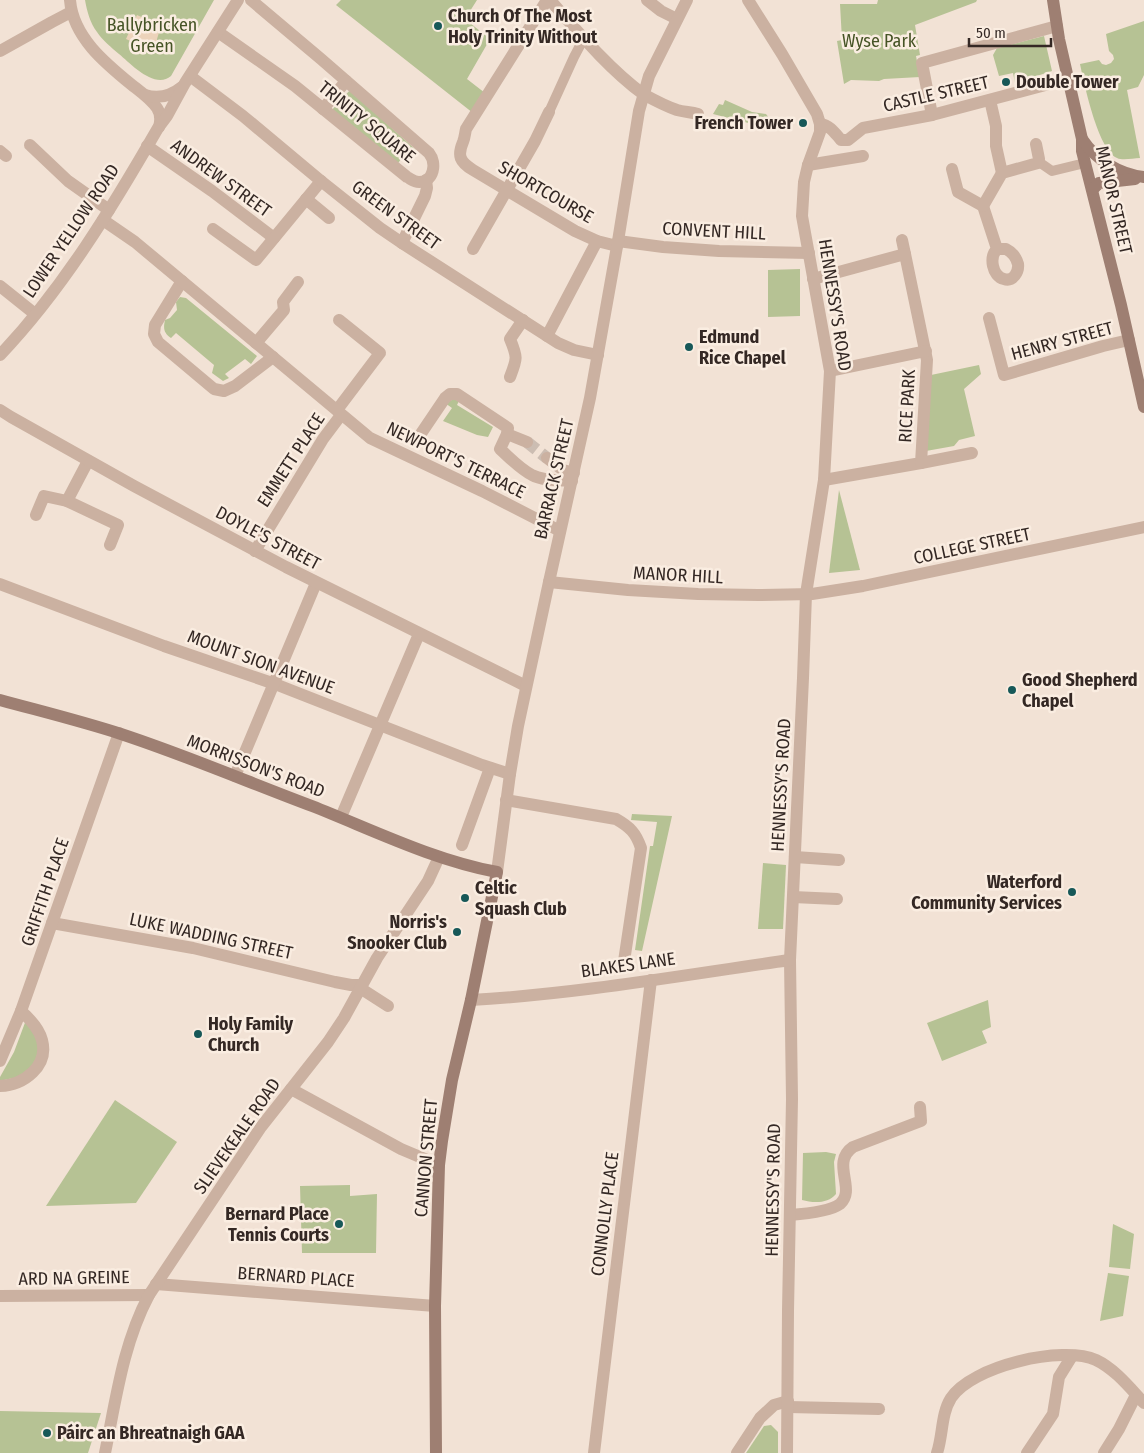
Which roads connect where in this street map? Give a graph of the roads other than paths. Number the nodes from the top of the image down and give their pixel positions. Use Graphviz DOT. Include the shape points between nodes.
graph roads {
  1 [pos="238,0"];
  2 [pos="250,0"];
  3 [pos="549,0"];
  4 [pos="647,0"];
  5 [pos="687,0"];
  6 [pos="748,0"];
  7 [pos="1053,0"];
  8 [pos="71,6"];
  9 [pos="677,19"];
  10 [pos="1057,26"];
  11 [pos="218,32"];
  12 [pos="584,38"];
  13 [pos="0,51"];
  14 [pos="1068,79"];
  15 [pos="188,80"];
  16 [pos="346,81"];
  17 [pos="142,93"];
  18 [pos="643,94"];
  19 [pos="990,100"];
  20 [pos="323,109"];
  21 [pos="549,112"];
  22 [pos="698,114"];
  23 [pos="932,115"];
  24 [pos="820,124"];
  25 [pos="158,128"];
  26 [pos="1082,139"];
  27 [pos="1036,144"];
  28 [pos="30,145"];
  29 [pos="147,146"];
  30 [pos="863,156"];
  31 [pos="1039,162"];
  32 [pos="1085,163"];
  33 [pos="808,165"];
  34 [pos="952,169"];
  35 [pos="1002,173"];
  36 [pos="1144,178"];
  37 [pos="426,180"];
  38 [pos="320,181"];
  39 [pos="1093,189"];
  40 [pos="507,191"];
  41 [pos="306,199"];
  42 [pos="982,206"];
  43 [pos="106,215"];
  44 [pos="329,218"];
  45 [pos="213,229"];
  46 [pos="274,238"];
  47 [pos="902,240"];
  48 [pos="597,241"];
  49 [pos="618,243"];
  50 [pos="402,244"];
  51 [pos="473,249"];
  52 [pos="997,249"];
  53 [pos="809,253"];
  54 [pos="906,254"];
  55 [pos="813,279"];
  56 [pos="182,281"];
  57 [pos="298,282"];
  58 [pos="0,286"];
  59 [pos="35,314"];
  60 [pos="989,318"];
  61 [pos="339,320"];
  62 [pos="523,320"];
  63 [pos="547,336"];
  64 [pos="1129,340"];
  65 [pos="256,343"];
  66 [pos="926,351"];
  67 [pos="0,355"];
  68 [pos="598,355"];
  69 [pos="273,357"];
  70 [pos="830,371"];
  71 [pos="510,377"];
  72 [pos="1144,407"];
  73 [pos="0,410"];
  74 [pos="339,413"];
  75 [pos="507,434"];
  76 [pos="418,438"];
  77 [pos="527,442"];
  78 [pos="972,453"];
  79 [pos="547,458"];
  80 [pos="88,460"];
  81 [pos="921,463"];
  82 [pos="573,477"];
  83 [pos="824,480"];
  84 [pos="67,501"];
  85 [pos="36,515"];
  86 [pos="1144,527"];
  87 [pos="560,531"];
  88 [pos="110,545"];
  89 [pos="255,551"];
  90 [pos="549,582"];
  91 [pos="316,583"];
  92 [pos="0,584"];
  93 [pos="806,594"];
  94 [pos="419,634"];
  95 [pos="275,684"];
  96 [pos="526,686"];
  97 [pos="0,700"];
  98 [pos="380,725"];
  99 [pos="119,733"];
  100 [pos="490,768"];
  101 [pos="510,774"];
  102 [pos="235,776"];
  103 [pos="506,800"];
  104 [pos="341,818"];
  105 [pos="462,845"];
  106 [pos="439,857"];
  107 [pos="795,857"];
  108 [pos="838,860"];
  109 [pos="497,872"];
  110 [pos="793,897"];
  111 [pos="837,899"];
  112 [pos="52,923"];
  113 [pos="790,960"];
  114 [pos="623,968"];
  115 [pos="651,980"];
  116 [pos="361,986"];
  117 [pos="471,1000"];
  118 [pos="388,1006"];
  119 [pos="21,1011"];
  120 [pos="4,1044"];
  121 [pos="0,1061"];
  122 [pos="0,1086"];
  123 [pos="291,1089"];
  124 [pos="920,1108"];
  125 [pos="439,1165"];
  126 [pos="790,1215"];
  127 [pos="152,1289"];
  128 [pos="0,1296"];
  129 [pos="434,1306"];
  130 [pos="1072,1356"];
  131 [pos="1140,1399"];
  132 [pos="788,1404"];
  133 [pos="879,1409"];
  134 [pos="105,1453"];
  135 [pos="436,1453"];
  136 [pos="594,1453"];
  137 [pos="737,1453"];
  138 [pos="787,1453"];
  139 [pos="937,1453"];
  140 [pos="1027,1453"];
  141 [pos="1104,1453"];
  1 -- 11 [label="street, LOWER YELLOW ROAD"];
  2 -- 16 [label="street, TRINITY SQUARE"];
  3 -- 12 [label="street"];
  3 -- 40 [label="street, SHORTCOURSE" via="466,129 460,149 461,159 468,167"];
  4 -- 9 [label="street"];
  5 -- 9 [label="street, BARRACK STREET"];
  6 -- 24 [label="street" via="812,105"];
  7 -- 10 [label="main road, MANOR STREET"];
  8 -- 13 [label="street"];
  8 -- 17 [label="street" via="77,27 90,46"];
  9 -- 18 [label="street, BARRACK STREET"];
  10 -- 14 [label="main road, MANOR STREET"];
  10 -- 23 [label="street" via="922,63"];
  11 -- 15 [label="street, LOWER YELLOW ROAD"];
  11 -- 20 [label="street, TRINITY SQUARE"];
  12 -- 18 [label="street"];
  12 -- 21 [label="street"];
  14 -- 19 [label="street, CASTLE STREET"];
  14 -- 26 [label="main road, MANOR STREET"];
  15 -- 17 [label="street" via="175,92 163,97"];
  15 -- 25 [label="street, LOWER YELLOW ROAD"];
  15 -- 38 [label="street, GREEN STREET" via="243,116"];
  16 -- 20 [label="street"];
  16 -- 37 [label="street, TRINITY SQUARE" via="429,153 434,166"];
  17 -- 25 [label="street" via="158,110 161,119"];
  18 -- 22 [label="street" via="680,111"];
  18 -- 49 [label="street, BARRACK STREET"];
  19 -- 23 [label="street, CASTLE STREET"];
  19 -- 35 [label="street"];
  20 -- 37 [label="street, TRINITY SQUARE" via="407,177 419,182"];
  21 -- 40 [label="street"];
  23 -- 24 [label="street, CASTLE STREET" via="863,128 845,141"];
  24 -- 33 [label="street, HENNESSY'S ROAD"];
  25 -- 29 [label="street, LOWER YELLOW ROAD"];
  26 -- 32 [label="main road, MANOR STREET"];
  26 -- 36 [label="main road" via="1100,160"];
  27 -- 31 [label="street"];
  28 -- 43 [label="street, NEWPORT'S TERRACE"];
  29 -- 43 [label="street, LOWER YELLOW ROAD"];
  29 -- 46 [label="street, ANDREW STREET"];
  30 -- 33 [label="street"];
  31 -- 32 [label="street" via="1052,171"];
  31 -- 35 [label="street"];
  32 -- 39 [label="main road, MANOR STREET"];
  33 -- 53 [label="street, HENNESSY'S ROAD" via="802,216"];
  34 -- 42 [label="street" via="958,192"];
  35 -- 42 [label="street"];
  36 -- 39 [label="main road" via="1099,184"];
  37 -- 50 [label="street" via="425,196"];
  38 -- 41 [label="street"];
  38 -- 50 [label="street, GREEN STREET"];
  39 -- 64 [label="main road, MANOR STREET"];
  40 -- 48 [label="street, SHORTCOURSE"];
  40 -- 51 [label="street"];
  41 -- 44 [label="street"];
  41 -- 46 [label="street"];
  42 -- 52 [label="street"];
  43 -- 56 [label="street, NEWPORT'S TERRACE"];
  43 -- 59 [label="street, LOWER YELLOW ROAD"];
  45 -- 46 [label="street" via="256,260"];
  47 -- 54 [label="street, RICE PARK"];
  48 -- 49 [label="street, SHORTCOURSE"];
  48 -- 63 [label="street"];
  49 -- 53 [label="street, CONVENT HILL" via="719,251"];
  49 -- 68 [label="street, BARRACK STREET"];
  50 -- 62 [label="street, GREEN STREET"];
  53 -- 55 [label="street, HENNESSY'S ROAD"];
  54 -- 55 [label="street"];
  54 -- 66 [label="street, RICE PARK"];
  55 -- 70 [label="street, HENNESSY'S ROAD"];
  56 -- 65 [label="street, NEWPORT'S TERRACE"];
  56 -- 69 [label="street" via="155,325 154,334 158,342 199,377 214,389 224,391"];
  57 -- 65 [label="street" via="283,302 284,310"];
  58 -- 59 [label="street"];
  59 -- 67 [label="street, LOWER YELLOW ROAD"];
  60 -- 64 [label="street, HENRY STREET" via="1004,375"];
  61 -- 74 [label="street, EMMETT PLACE" via="380,353"];
  62 -- 63 [label="street, GREEN STREET"];
  62 -- 71 [label="street" via="510,340 517,359"];
  63 -- 68 [label="street, GREEN STREET" via="568,348"];
  64 -- 72 [label="main road, MANOR STREET"];
  65 -- 69 [label="street, NEWPORT'S TERRACE"];
  66 -- 70 [label="street, RICE PARK"];
  66 -- 81 [label="street, RICE PARK"];
  68 -- 82 [label="street, BARRACK STREET"];
  69 -- 74 [label="street, NEWPORT'S TERRACE"];
  70 -- 83 [label="street, HENNESSY'S ROAD"];
  73 -- 80 [label="street, DOYLE'S STREET"];
  74 -- 87 [label="street, NEWPORT'S TERRACE" via="375,441"];
  74 -- 89 [label="street, EMMETT PLACE"];
  75 -- 76 [label="street" via="508,428 504,425 457,394 450,394"];
  75 -- 77 [label="street"];
  75 -- 82 [label="street" via="500,449 532,476"];
  78 -- 81 [label="street, RICE PARK"];
  79 -- 82 [label="street"];
  80 -- 84 [label="street"];
  80 -- 89 [label="street, DOYLE'S STREET"];
  81 -- 83 [label="street, RICE PARK"];
  82 -- 87 [label="street, BARRACK STREET"];
  83 -- 93 [label="street, HENNESSY'S ROAD"];
  84 -- 85 [label="street" via="44,496"];
  84 -- 88 [label="street" via="118,525"];
  86 -- 93 [label="street, COLLEGE STREET" via="851,589"];
  87 -- 90 [label="street, BARRACK STREET"];
  89 -- 91 [label="street, DOYLE'S STREET"];
  90 -- 93 [label="street, MANOR HILL" via="698,594"];
  90 -- 96 [label="street, BARRACK STREET"];
  91 -- 94 [label="street, DOYLE'S STREET"];
  91 -- 95 [label="street"];
  92 -- 95 [label="street, MOUNT SION AVENUE"];
  93 -- 107 [label="street, HENNESSY'S ROAD"];
  94 -- 96 [label="street, DOYLE'S STREET"];
  94 -- 98 [label="street"];
  95 -- 98 [label="street, MOUNT SION AVENUE"];
  95 -- 102 [label="street"];
  96 -- 101 [label="street, BARRACK STREET"];
  97 -- 99 [label="main road, MORRISSON'S ROAD"];
  98 -- 100 [label="street, MOUNT SION AVENUE"];
  98 -- 104 [label="street"];
  99 -- 102 [label="main road, MORRISSON'S ROAD"];
  99 -- 112 [label="street, GRIFFITH PLACE"];
  100 -- 101 [label="street, MOUNT SION AVENUE"];
  100 -- 105 [label="street"];
  101 -- 103 [label="street, BARRACK STREET"];
  102 -- 104 [label="main road, MORRISSON'S ROAD"];
  103 -- 109 [label="street, BARRACK STREET"];
  103 -- 114 [label="street" via="616,819 638,837 641,848"];
  104 -- 106 [label="main road, MORRISSON'S ROAD"];
  106 -- 109 [label="main road, MORRISSON'S ROAD"];
  106 -- 116 [label="street, SLIEVEKEALE ROAD" via="428,881"];
  107 -- 108 [label="street"];
  107 -- 110 [label="street, HENNESSY'S ROAD"];
  109 -- 117 [label="main road, CANNON STREET"];
  110 -- 111 [label="street"];
  110 -- 113 [label="street, HENNESSY'S ROAD"];
  112 -- 116 [label="street, LUKE WADDING STREET" via="168,943"];
  112 -- 119 [label="street, GRIFFITH PLACE"];
  113 -- 115 [label="street, BLAKES LANE"];
  113 -- 126 [label="street, HENNESSY'S ROAD"];
  115 -- 117 [label="street, BLAKES LANE"];
  115 -- 136 [label="street, CONNOLLY PLACE"];
  116 -- 118 [label="street"];
  116 -- 123 [label="street, SLIEVEKEALE ROAD" via="328,1042"];
  117 -- 125 [label="main road, CANNON STREET" via="449,1097"];
  119 -- 120 [label="street, GRIFFITH PLACE"];
  119 -- 122 [label="street" via="40,1035 42,1057 27,1078 16,1084"];
  120 -- 121 [label="street, GRIFFITH PLACE"];
  123 -- 125 [label="street" via="401,1149"];
  123 -- 127 [label="street, SLIEVEKEALE ROAD"];
  124 -- 126 [label="street" via="921,1121 847,1150 842,1163 845,1195 842,1202 825,1210"];
  125 -- 129 [label="main road, CANNON STREET"];
  126 -- 132 [label="street, HENNESSY'S ROAD"];
  127 -- 128 [label="street, ARD NA GREINE"];
  127 -- 129 [label="street, BERNARD PLACE"];
  127 -- 134 [label="street, SLIEVEKEALE ROAD" via="130,1339"];
  129 -- 135 [label="main road, CANNON STREET"];
  130 -- 131 [label="street" via="1102,1363"];
  130 -- 139 [label="street" via="1010,1363 964,1384 947,1407"];
  130 -- 140 [label="street" via="1059,1377 1053,1414"];
  131 -- 141 [label="street"];
  132 -- 133 [label="street"];
  132 -- 137 [label="street" via="774,1405 760,1418"];
  132 -- 138 [label="street, HENNESSY'S ROAD"];
}
